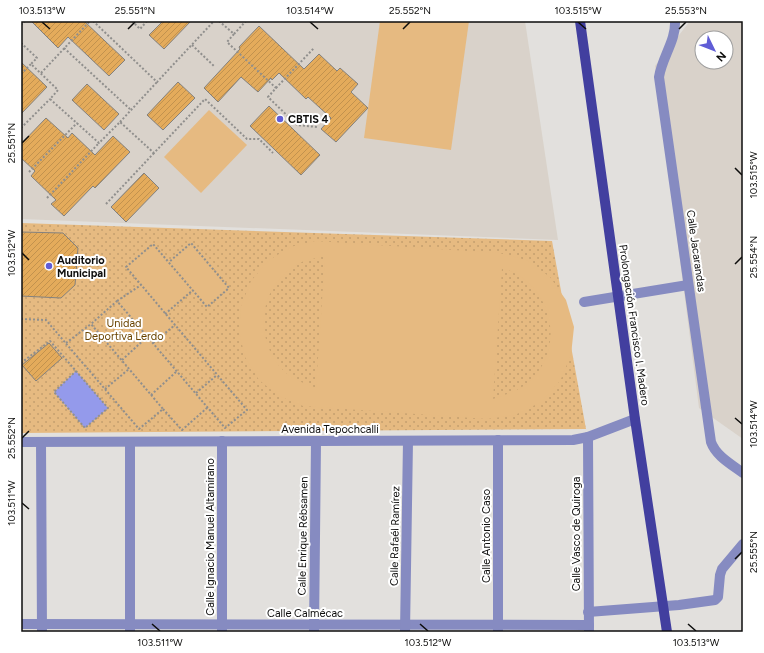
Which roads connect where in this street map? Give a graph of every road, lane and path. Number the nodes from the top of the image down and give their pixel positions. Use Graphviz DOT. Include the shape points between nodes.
graph roads {
  1 [pos="25,21"];
  2 [pos="92,21"];
  3 [pos="132,21"];
  4 [pos="147,21"];
  5 [pos="214,21"];
  6 [pos="219,21"];
  7 [pos="246,21"];
  8 [pos="580,21"];
  9 [pos="675,21"];
  10 [pos="21,25"];
  11 [pos="234,34"];
  12 [pos="21,43"];
  13 [pos="192,45"];
  14 [pos="64,48"];
  15 [pos="314,48"];
  16 [pos="31,64"];
  17 [pos="215,67"];
  18 [pos="40,73"];
  19 [pos="21,74"];
  20 [pos="157,82"];
  21 [pos="276,88"];
  22 [pos="50,99"];
  23 [pos="131,110"];
  24 [pos="120,122"];
  25 [pos="77,123"];
  26 [pos="317,127"];
  27 [pos="21,128"];
  28 [pos="99,144"];
  29 [pos="154,153"];
  30 [pos="274,153"];
  31 [pos="29,172"];
  32 [pos="47,198"];
  33 [pos="106,204"];
  34 [pos="169,262"];
  35 [pos="141,285"];
  36 [pos="688,285"];
  37 [pos="193,290"];
  38 [pos="618,297"];
  39 [pos="117,301"];
  40 [pos="584,302"];
  41 [pos="165,314"];
  42 [pos="21,319"];
  43 [pos="91,324"];
  44 [pos="175,325"];
  45 [pos="148,337"];
  46 [pos="66,343"];
  47 [pos="153,343"];
  48 [pos="122,360"];
  49 [pos="21,364"];
  50 [pos="129,369"];
  51 [pos="76,371"];
  52 [pos="177,371"];
  53 [pos="217,375"];
  54 [pos="105,389"];
  55 [pos="196,393"];
  56 [pos="151,395"];
  57 [pos="208,407"];
  58 [pos="163,409"];
  59 [pos="635,419"];
  60 [pos="588,437"];
  61 [pos="498,440"];
  62 [pos="222,441"];
  63 [pos="316,441"];
  64 [pos="408,441"];
  65 [pos="21,442"];
  66 [pos="41,442"];
  67 [pos="130,442"];
  68 [pos="743,473"];
  69 [pos="743,544"];
  70 [pos="663,606"];
  71 [pos="588,612"];
  72 [pos="21,624"];
  73 [pos="42,628"];
  74 [pos="130,628"];
  75 [pos="222,628"];
  76 [pos="314,628"];
  77 [pos="406,628"];
  78 [pos="498,628"];
  79 [pos="588,628"];
  80 [pos="667,632"];
  1 -- 10 [label="path"];
  2 -- 14 [label="path"];
  2 -- 20 [label="path"];
  3 -- 4 [label="path" via="140,29"];
  5 -- 13 [label="path"];
  6 -- 11 [label="path"];
  7 -- 11 [label="path"];
  8 -- 38 [label="main road, Prolongación Francisco I. Madero"];
  9 -- 36 [label="street, Calle Jacarandas" via="675,32 659,77"];
  11 -- 21 [label="path" via="227,42"];
  12 -- 16 [label="path" via="37,58"];
  13 -- 17 [label="path"];
  13 -- 20 [label="path"];
  14 -- 18 [label="path"];
  14 -- 23 [label="path"];
  15 -- 21 [label="path"];
  16 -- 18 [label="path"];
  16 -- 19 [label="path"];
  18 -- 22 [label="path" via="58,90"];
  20 -- 23 [label="path"];
  21 -- 26 [label="path" via="268,97 297,125"];
  22 -- 25 [label="path"];
  22 -- 27 [label="path"];
  23 -- 24 [label="path"];
  24 -- 28 [label="path"];
  24 -- 29 [label="path"];
  25 -- 28 [label="path"];
  25 -- 31 [label="path"];
  28 -- 32 [label="path"];
  29 -- 30 [label="path" via="205,99 247,139 259,140"];
  29 -- 33 [label="path"];
  34 -- 35 [label="path" via="153,244 126,267"];
  34 -- 37 [label="path"];
  34 -- 37 [label="path" via="191,243 229,288 207,307"];
  35 -- 39 [label="path"];
  35 -- 41 [label="path"];
  36 -- 38 [label="street"];
  36 -- 68 [label="street, Calle Jacarandas" via="711,442 714,450"];
  37 -- 41 [label="path"];
  38 -- 40 [label="street"];
  38 -- 59 [label="main road, Prolongación Francisco I. Madero"];
  39 -- 43 [label="path"];
  39 -- 45 [label="path"];
  41 -- 44 [label="path"];
  42 -- 46 [label="path" via="46,320"];
  43 -- 46 [label="path"];
  43 -- 48 [label="path"];
  44 -- 47 [label="path"];
  44 -- 53 [label="path"];
  45 -- 47 [label="path"];
  45 -- 48 [label="path"];
  46 -- 54 [label="path"];
  47 -- 52 [label="path"];
  48 -- 50 [label="path"];
  49 -- 51 [label="path" via="50,341"];
  50 -- 54 [label="path"];
  50 -- 56 [label="path"];
  51 -- 51 [label="path" via="54,392 85,428 108,408"];
  52 -- 55 [label="path"];
  52 -- 56 [label="path"];
  53 -- 55 [label="path"];
  53 -- 57 [label="path" via="247,410 225,428"];
  54 -- 58 [label="path" via="139,429"];
  55 -- 57 [label="path"];
  56 -- 58 [label="path"];
  57 -- 58 [label="path" via="182,430"];
  59 -- 60 [label="street, Avenida Tepochcalli"];
  59 -- 70 [label="main road, Prolongación Francisco I. Madero"];
  60 -- 61 [label="street, Avenida Tepochcalli" via="573,440"];
  60 -- 71 [label="street, Calle Vasco de Quiroga"];
  61 -- 64 [label="street, Avenida Tepochcalli"];
  61 -- 78 [label="street, Calle Antonio Caso"];
  62 -- 63 [label="street, Avenida Tepochcalli"];
  62 -- 67 [label="street, Avenida Tepochcalli"];
  62 -- 75 [label="street, Calle Ignacio Manuel Altamirano"];
  63 -- 64 [label="street, Avenida Tepochcalli"];
  63 -- 76 [label="street, Calle Enrique Rébsamen"];
  64 -- 77 [label="street, Calle Rafaél Ramírez"];
  65 -- 66 [label="street, Avenida Tepochcalli"];
  66 -- 67 [label="street, Avenida Tepochcalli"];
  66 -- 73 [label="street"];
  67 -- 74 [label="street"];
  69 -- 70 [label="street" via="722,569 718,597 715,600"];
  70 -- 71 [label="street"];
  70 -- 80 [label="main road, Prolongación Francisco I. Madero"];
  71 -- 79 [label="street, Calle Vasco de Quiroga"];
  72 -- 73 [label="street, Calle Calmécac"];
  73 -- 74 [label="street, Calle Calmécac"];
  74 -- 75 [label="street, Calle Calmécac"];
  75 -- 76 [label="street, Calle Calmécac"];
  76 -- 77 [label="street, Calle Calmécac"];
  77 -- 78 [label="street, Calle Calmécac"];
  78 -- 79 [label="street, Calle Calmécac"];
}
